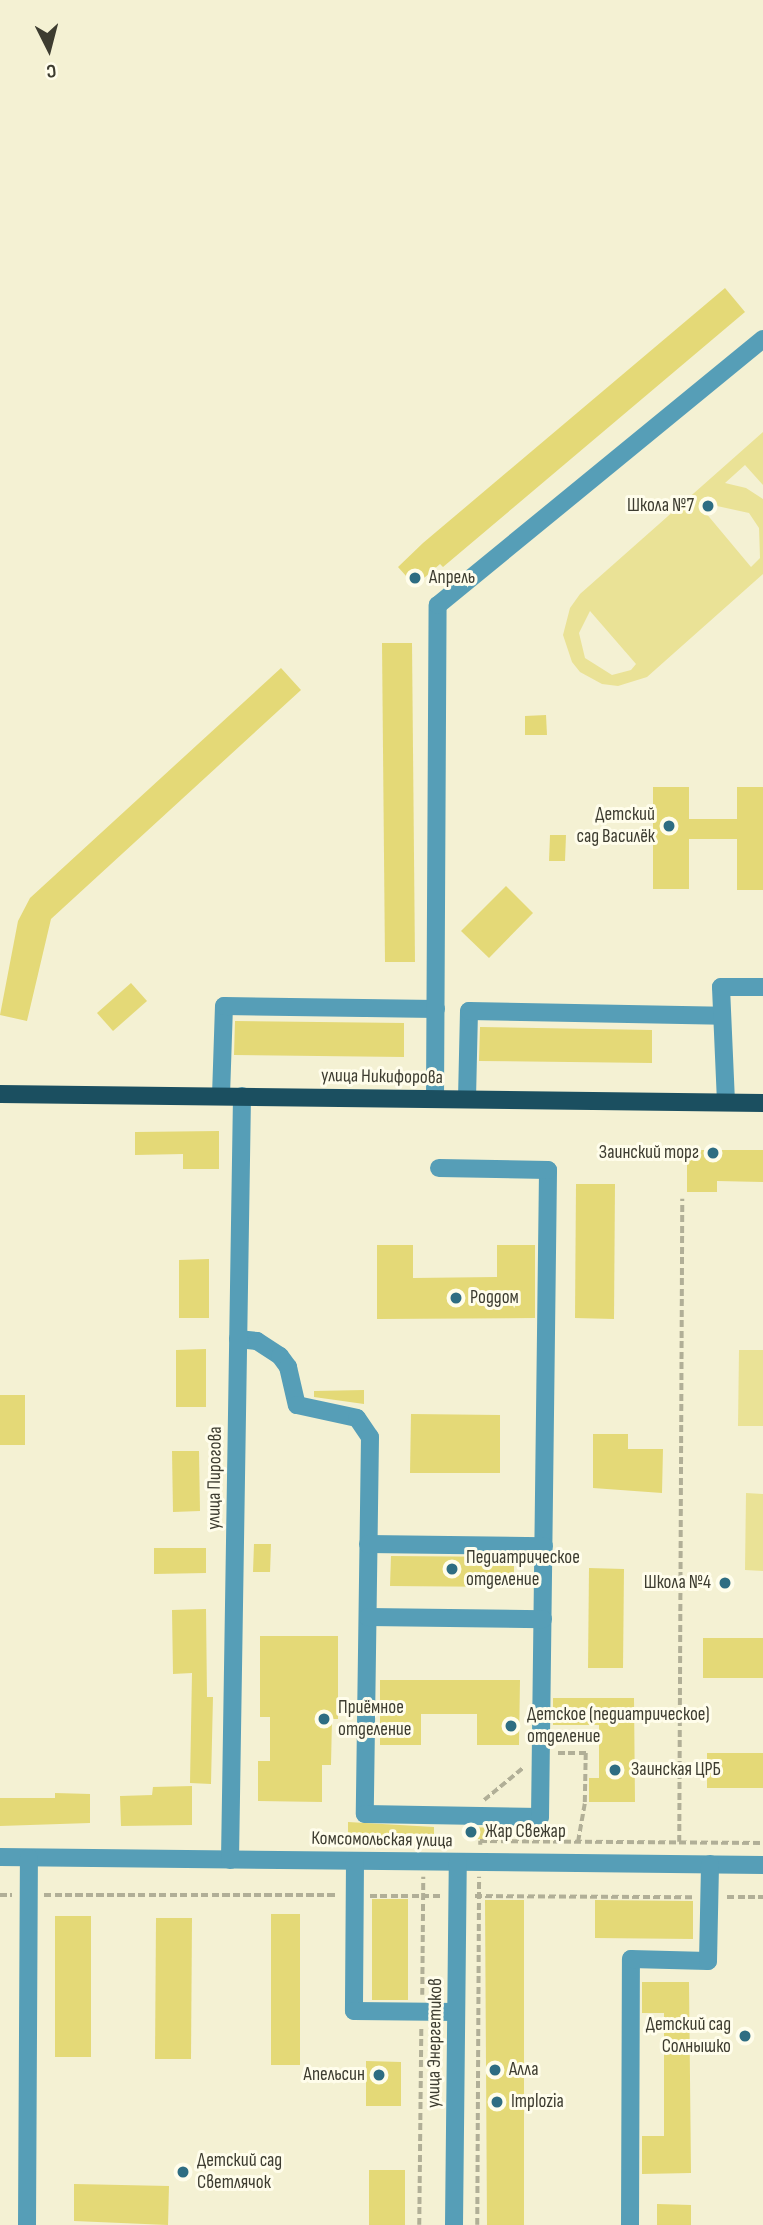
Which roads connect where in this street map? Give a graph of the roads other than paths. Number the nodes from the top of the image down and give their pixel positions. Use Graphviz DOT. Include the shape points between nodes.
graph roads {
  1 [pos="763,339"];
  2 [pos="763,987"];
  3 [pos="436,1009"];
  4 [pos="722,1016"];
  5 [pos="0,1094"];
  6 [pos="221,1096"];
  7 [pos="242,1096"];
  8 [pos="435,1098"];
  9 [pos="467,1099"];
  10 [pos="726,1102"];
  11 [pos="763,1103"];
  12 [pos="439,1168"];
  13 [pos="238,1339"];
  14 [pos="369,1544"];
  15 [pos="544,1546"];
  16 [pos="368,1617"];
  17 [pos="542,1619"];
  18 [pos="0,1857"];
  19 [pos="29,1858"];
  20 [pos="230,1860"];
  21 [pos="355,1861"];
  22 [pos="458,1862"];
  23 [pos="710,1864"];
  24 [pos="763,1865"];
  25 [pos="456,2012"];
  26 [pos="27,2225"];
  27 [pos="454,2225"];
  28 [pos="630,2225"];
  1 -- 3 [label="street" via="439,605"];
  2 -- 4 [label="street" via="721,987"];
  3 -- 6 [label="street" via="224,1006"];
  3 -- 8 [label="street"];
  4 -- 9 [label="street" via="469,1011"];
  4 -- 10 [label="street"];
  5 -- 6 [label="main road, улица Никифорова"];
  6 -- 7 [label="main road, улица Никифорова"];
  7 -- 8 [label="main road, улица Никифорова"];
  7 -- 13 [label="street, улица Пирогова"];
  8 -- 9 [label="main road, улица Никифорова"];
  9 -- 10 [label="main road, улица Никифорова"];
  10 -- 11 [label="main road, улица Никифорова"];
  12 -- 15 [label="street" via="548,1170"];
  13 -- 14 [label="street" via="257,1340 280,1356 288,1367 297,1405 357,1418 367,1428"];
  13 -- 20 [label="street, улица Пирогова"];
  14 -- 15 [label="street"];
  14 -- 16 [label="street"];
  15 -- 17 [label="street"];
  16 -- 17 [label="street"];
  16 -- 17 [label="street" via="365,1814 540,1816"];
  18 -- 19 [label="street, Комсомольская улица"];
  19 -- 20 [label="street, Комсомольская улица"];
  19 -- 26 [label="street"];
  20 -- 21 [label="street, Комсомольская улица"];
  21 -- 22 [label="street, Комсомольская улица"];
  21 -- 25 [label="street" via="354,2011"];
  22 -- 23 [label="street, Комсомольская улица"];
  22 -- 25 [label="street, улица Энергетиков"];
  23 -- 24 [label="street, Комсомольская улица"];
  23 -- 28 [label="street" via="708,1961 631,1959"];
  25 -- 27 [label="street, улица Энергетиков"];
}
